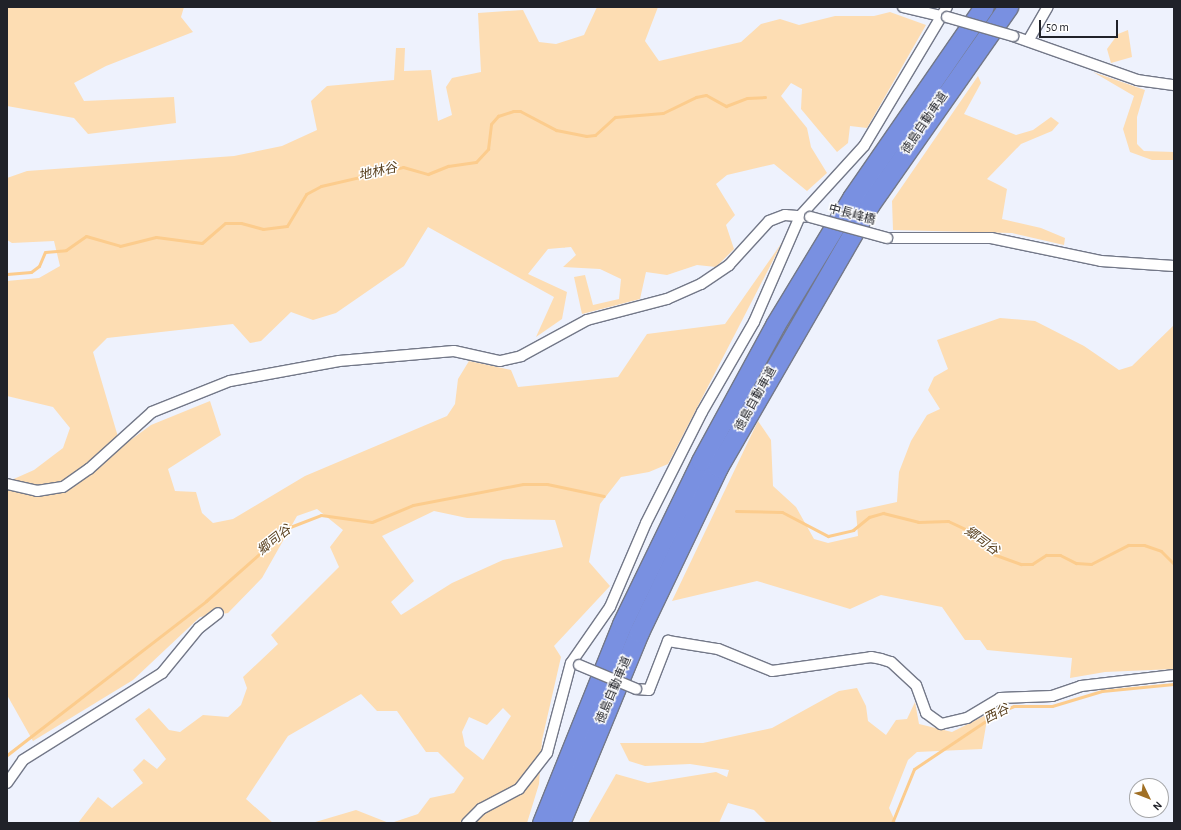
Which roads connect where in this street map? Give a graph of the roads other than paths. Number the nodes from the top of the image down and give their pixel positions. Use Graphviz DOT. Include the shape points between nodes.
graph roads {
  1 [pos="903,7"];
  2 [pos="984,7"];
  3 [pos="1008,7"];
  4 [pos="1048,7"];
  5 [pos="944,13"];
  6 [pos="1028,41"];
  7 [pos="1174,85"];
  8 [pos="805,217"];
  9 [pos="1174,266"];
  10 [pos="7,484"];
  11 [pos="218,613"];
  12 [pos="575,664"];
  13 [pos="1174,674"];
  14 [pos="7,783"];
  15 [pos="467,823"];
  16 [pos="542,823"];
  17 [pos="560,823"];
  1 -- 5 [label="street"];
  2 -- 16 [label="highway, 徳島自動車道" via="852,198 776,325 701,461 622,624"];
  3 -- 17 [label="highway, 徳島自動車道" via="870,204 718,467 639,632"];
  4 -- 6 [label="street"];
  5 -- 6 [label="street, bridge"];
  5 -- 8 [label="street" via="864,146"];
  6 -- 7 [label="street" via="1137,80"];
  8 -- 9 [label="street, 中長峰橋, bridge" via="887,238 991,238 1101,261"];
  8 -- 10 [label="street, 中長峰橋" via="785,215 769,221 729,264 701,284 667,299 587,320 521,356 500,361 454,351 339,361 230,382 152,412 89,469 62,487 37,490"];
  8 -- 12 [label="street" via="754,322 702,412 646,523 610,607"];
  11 -- 14 [label="street" via="199,628 162,673 23,760"];
  12 -- 13 [label="street, bridge" via="636,689 649,690 668,641 718,649 772,671 871,657 891,662 916,685 926,713 941,724 954,724 1000,698 1052,696 1081,686"];
  12 -- 15 [label="street" via="547,753 537,770 519,789 481,809"];
}
